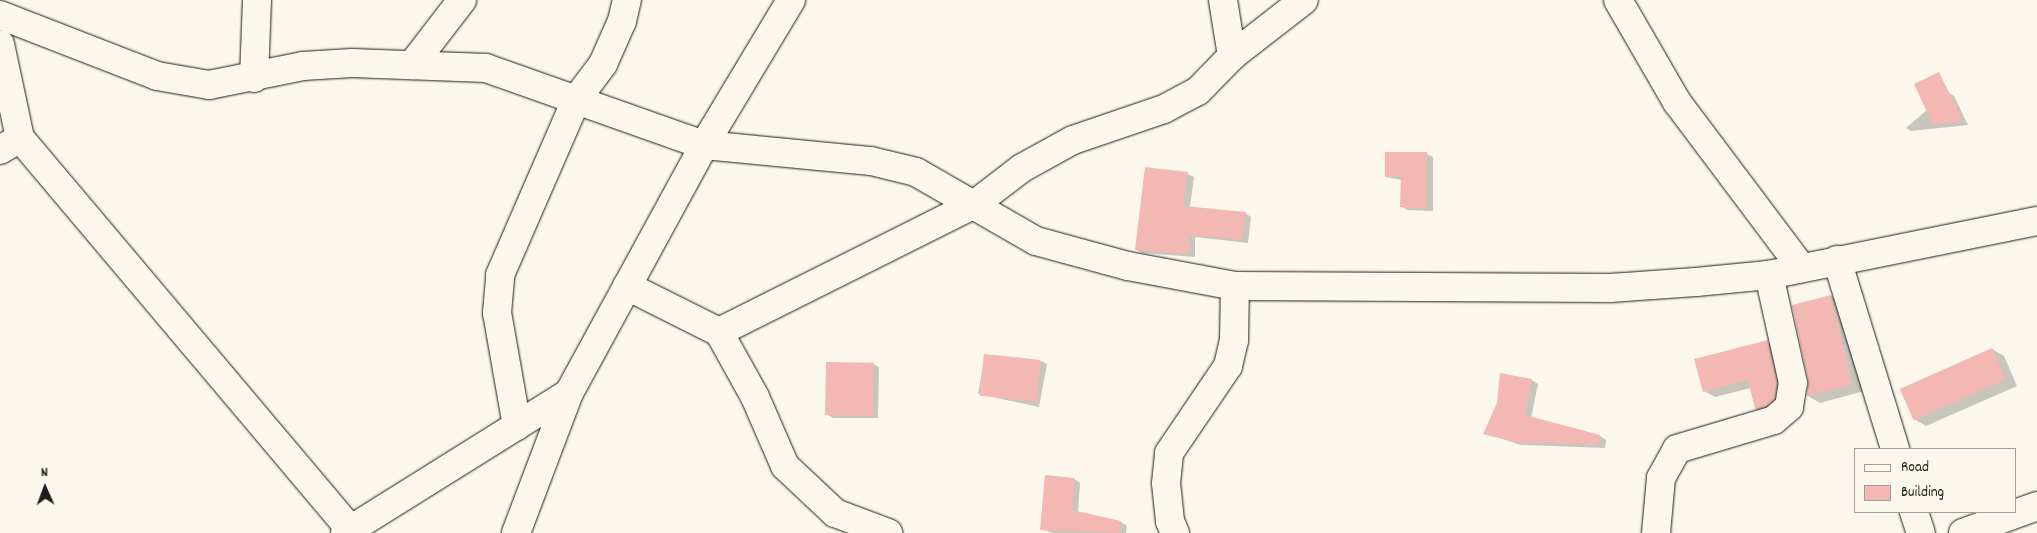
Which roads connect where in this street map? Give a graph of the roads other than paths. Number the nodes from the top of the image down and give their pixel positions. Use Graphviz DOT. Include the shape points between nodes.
graph roads {
  1 [pos="257,0"];
  2 [pos="462,0"];
  3 [pos="627,0"];
  4 [pos="791,0"];
  5 [pos="1223,0"];
  6 [pos="1304,0"];
  7 [pos="1618,0"];
  8 [pos="0,15"];
  9 [pos="0,44"];
  10 [pos="1232,56"];
  11 [pos="412,65"];
  12 [pos="254,78"];
  13 [pos="576,100"];
  14 [pos="10,144"];
  15 [pos="704,145"];
  16 [pos="975,204"];
  17 [pos="2037,221"];
  18 [pos="1837,260"];
  19 [pos="1801,267"];
  20 [pos="1769,275"];
  21 [pos="627,286"];
  22 [pos="1235,286"];
  23 [pos="718,332"];
  24 [pos="569,393"];
  25 [pos="517,426"];
  26 [pos="1895,448"];
  27 [pos="2037,506"];
  28 [pos="1914,513"];
  29 [pos="347,531"];
  30 [pos="516,533"];
  31 [pos="888,533"];
  32 [pos="1175,533"];
  33 [pos="1656,533"];
  34 [pos="1921,533"];
  35 [pos="1963,533"];
  1 -- 12 [label="street"];
  2 -- 11 [label="street"];
  3 -- 13 [label="street" via="622,21 603,64"];
  4 -- 15 [label="street"];
  5 -- 10 [label="street"];
  6 -- 10 [label="street"];
  7 -- 19 [label="street" via="1677,102"];
  8 -- 12 [label="street" via="158,76 209,85"];
  9 -- 14 [label="street"];
  10 -- 16 [label="street" via="1198,91 1164,109 1073,140 1022,168"];
  11 -- 12 [label="street" via="352,63 303,66"];
  11 -- 13 [label="street" via="486,68"];
  13 -- 15 [label="street"];
  13 -- 25 [label="street" via="500,275 497,313"];
  14 -- 29 [label="street"];
  15 -- 16 [label="street" via="871,161 916,172"];
  15 -- 21 [label="street"];
  16 -- 22 [label="street" via="1036,241 1070,252"];
  16 -- 23 [label="street"];
  17 -- 18 [label="street"];
  18 -- 19 [label="street"];
  18 -- 26 [label="street"];
  19 -- 20 [label="street"];
  20 -- 22 [label="street" via="1610,288"];
  20 -- 33 [label="street" via="1793,383 1789,407 1774,420 1676,449 1661,478"];
  21 -- 23 [label="street"];
  21 -- 24 [label="street"];
  22 -- 32 [label="street" via="1234,341 1228,366 1169,453 1166,483 1170,521"];
  23 -- 31 [label="street" via="755,397 784,466 835,513"];
  24 -- 25 [label="street"];
  24 -- 30 [label="street"];
  25 -- 29 [label="street"];
  27 -- 35 [label="street"];
  28 -- 34 [label="street"];
}
